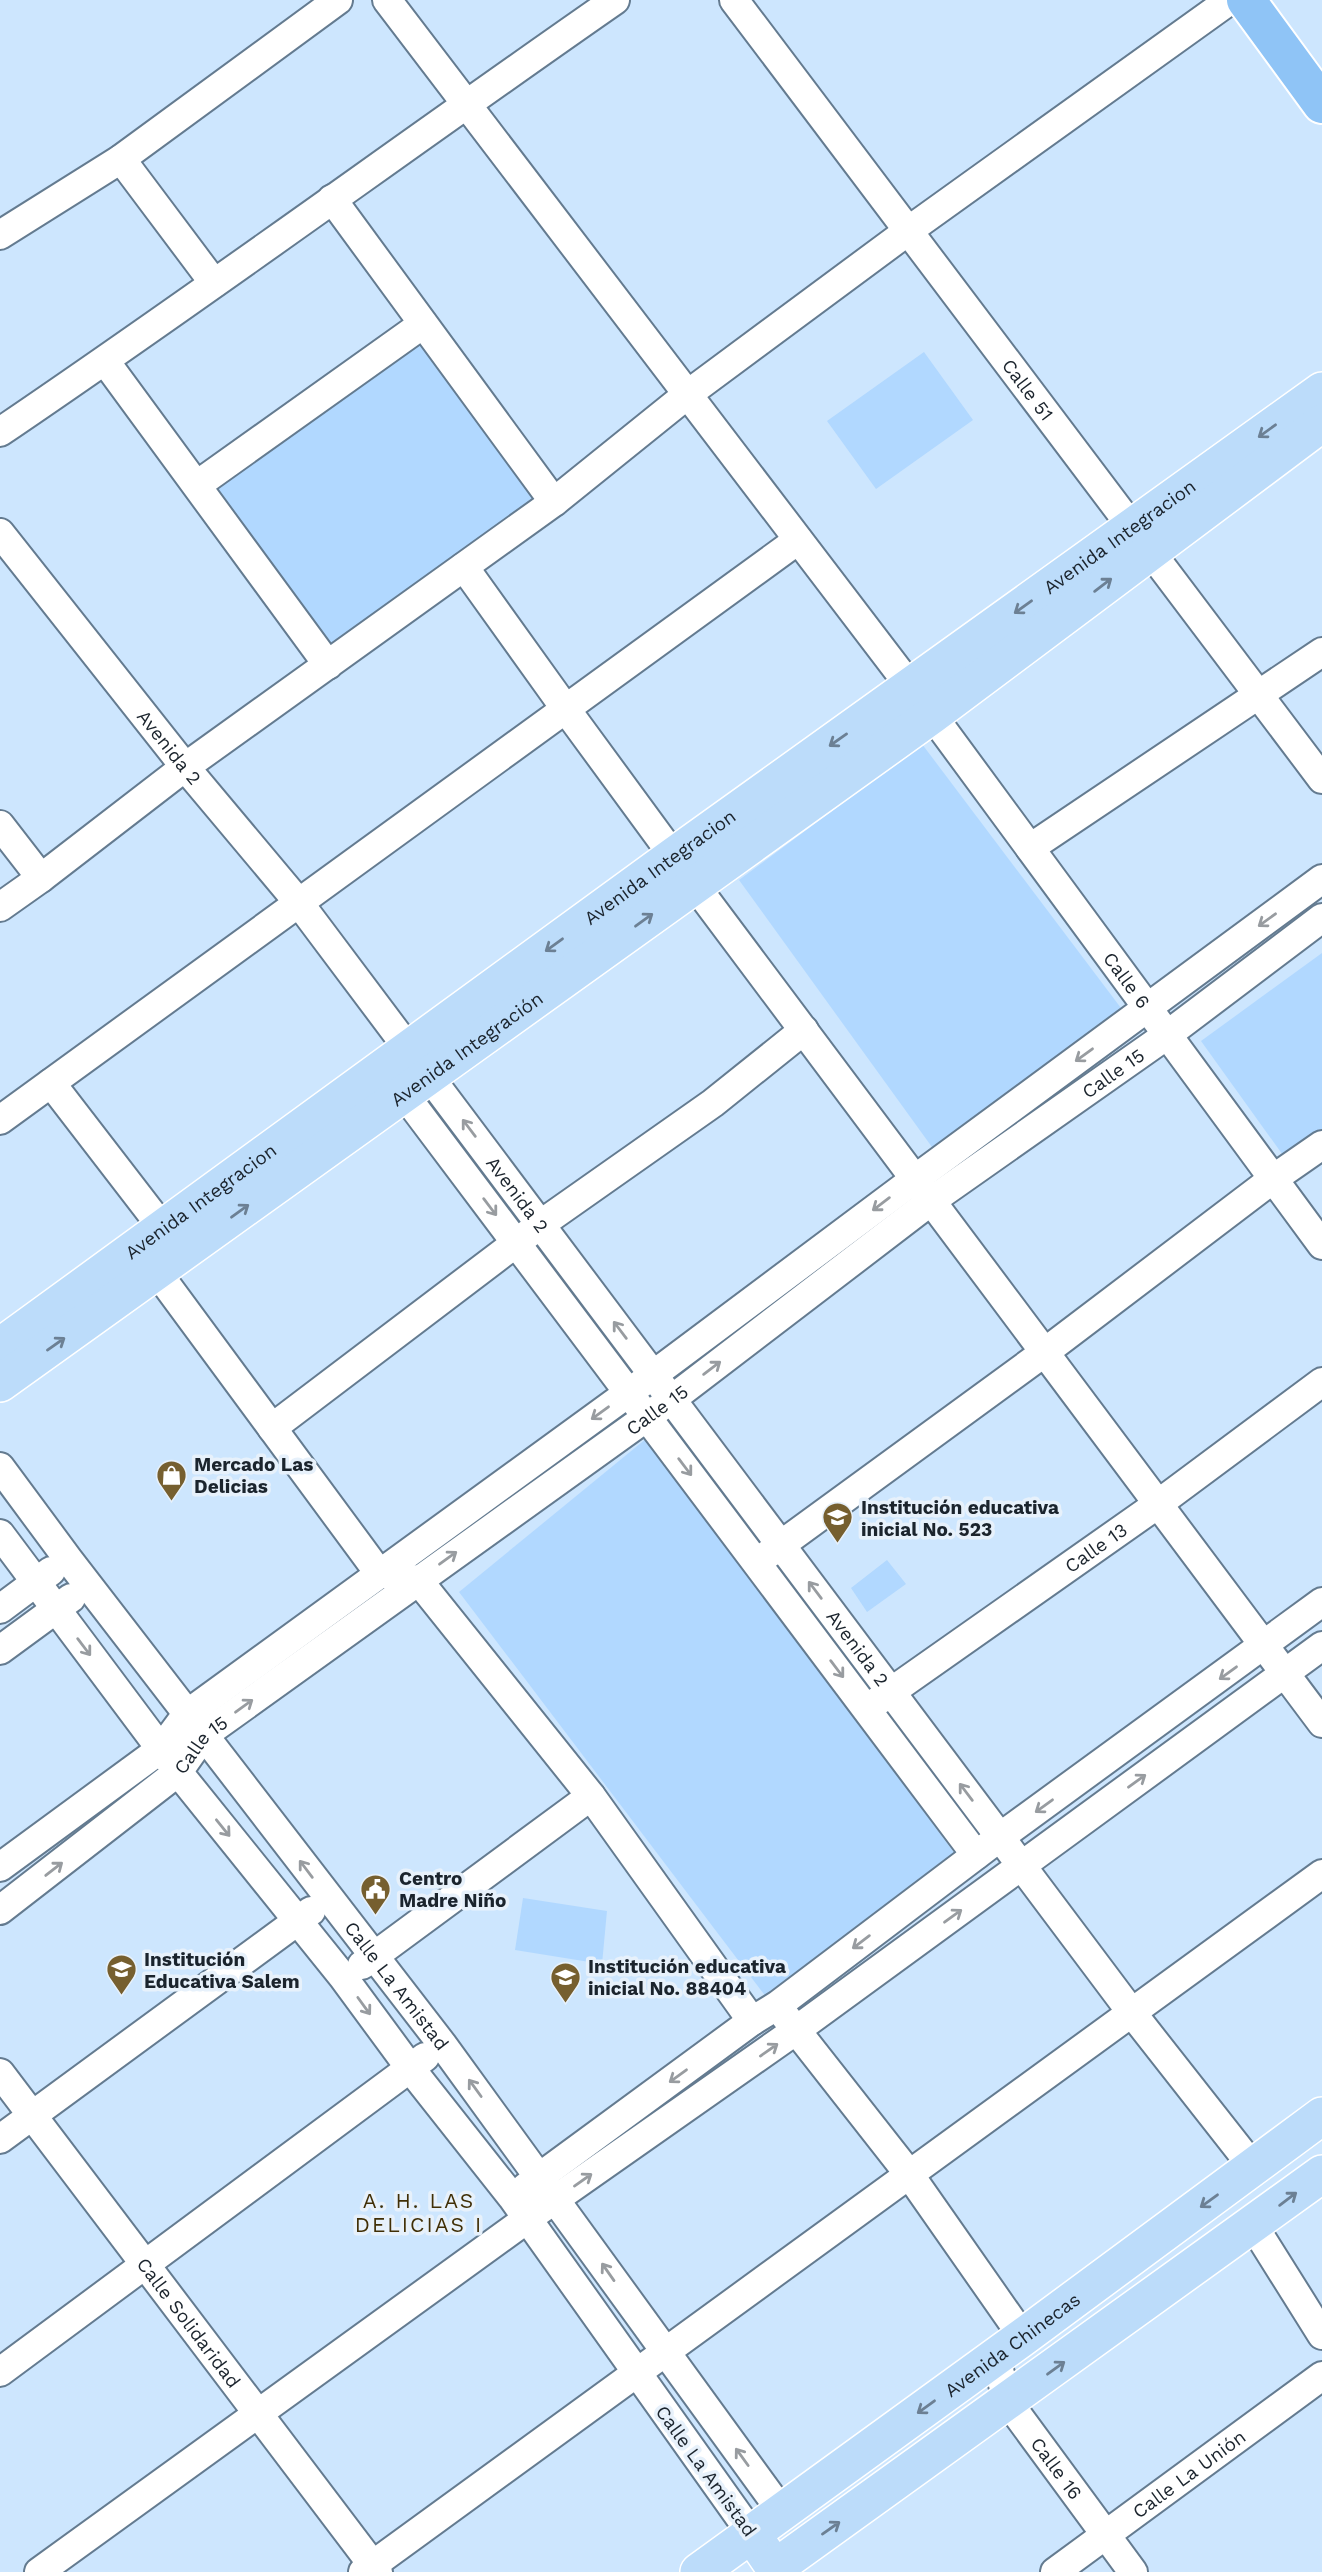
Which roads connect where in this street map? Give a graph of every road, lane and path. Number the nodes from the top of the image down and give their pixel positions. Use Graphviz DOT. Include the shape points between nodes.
graph roads {
  1 [pos="338,0"];
  2 [pos="387,0"];
  3 [pos="615,0"];
  4 [pos="734,0"];
  5 [pos="1230,0"];
  6 [pos="1246,0"];
  7 [pos="466,103"];
  8 [pos="1322,104"];
  9 [pos="121,159"];
  10 [pos="332,199"];
  11 [pos="908,231"];
  12 [pos="0,235"];
  13 [pos="214,283"];
  14 [pos="423,324"];
  15 [pos="105,361"];
  16 [pos="1322,391"];
  17 [pos="688,394"];
  18 [pos="1322,423"];
  19 [pos="0,432"];
  20 [pos="197,485"];
  21 [pos="554,502"];
  22 [pos="0,533"];
  23 [pos="798,540"];
  24 [pos="1140,540"];
  25 [pos="464,567"];
  26 [pos="1322,652"];
  27 [pos="328,665"];
  28 [pos="1258,695"];
  29 [pos="921,701"];
  30 [pos="565,708"];
  31 [pos="185,767"];
  32 [pos="1322,779"];
  33 [pos="0,825"];
  34 [pos="1030,848"];
  35 [pos="684,870"];
  36 [pos="41,878"];
  37 [pos="1322,879"];
  38 [pos="299,903"];
  39 [pos="0,907"];
  40 [pos="1322,918"];
  41 [pos="1147,1008"];
  42 [pos="804,1030"];
  43 [pos="1167,1035"];
  44 [pos="415,1073"];
  45 [pos="51,1083"];
  46 [pos="0,1120"];
  47 [pos="1322,1145"];
  48 [pos="1273,1178"];
  49 [pos="923,1190"];
  50 [pos="541,1224"];
  51 [pos="517,1243"];
  52 [pos="1322,1245"];
  53 [pos="167,1251"];
  54 [pos="0,1348"];
  55 [pos="1045,1352"];
  56 [pos="653,1375"];
  57 [pos="1322,1382"];
  58 [pos="0,1383"];
  59 [pos="629,1392"];
  60 [pos="671,1399"];
  61 [pos="646,1416"];
  62 [pos="272,1428"];
  63 [pos="0,1467"];
  64 [pos="1158,1504"];
  65 [pos="0,1534"];
  66 [pos="781,1545"];
  67 [pos="68,1559"];
  68 [pos="757,1562"];
  69 [pos="379,1573"];
  70 [pos="418,1580"];
  71 [pos="37,1582"];
  72 [pos="88,1585"];
  73 [pos="1322,1602"];
  74 [pos="0,1609"];
  75 [pos="56,1610"];
  76 [pos="1264,1646"];
  77 [pos="1322,1646"];
  78 [pos="0,1650"];
  79 [pos="1284,1672"];
  80 [pos="890,1692"];
  81 [pos="867,1709"];
  82 [pos="1322,1723"];
  83 [pos="195,1725"];
  84 [pos="160,1749"];
  85 [pos="178,1772"];
  86 [pos="591,1796"];
  87 [pos="1000,1837"];
  88 [pos="976,1855"];
  89 [pos="1021,1866"];
  90 [pos="0,1867"];
  91 [pos="1322,1874"];
  92 [pos="328,1898"];
  93 [pos="0,1910"];
  94 [pos="298,1920"];
  95 [pos="376,1955"];
  96 [pos="343,1977"];
  97 [pos="778,2005"];
  98 [pos="1132,2012"];
  99 [pos="752,2021"];
  100 [pos="795,2031"];
  101 [pos="442,2044"];
  102 [pos="410,2068"];
  103 [pos="0,2073"];
  104 [pos="32,2115"];
  105 [pos="1322,2116"];
  106 [pos="0,2138"];
  107 [pos="1253,2167"];
  108 [pos="909,2174"];
  109 [pos="1322,2174"];
  110 [pos="548,2188"];
  111 [pos="519,2208"];
  112 [pos="1254,2225"];
  113 [pos="145,2264"];
  114 [pos="1322,2335"];
  115 [pos="1009,2347"];
  116 [pos="665,2352"];
  117 [pos="0,2372"];
  118 [pos="636,2373"];
  119 [pos="1322,2376"];
  120 [pos="1008,2402"];
  121 [pos="258,2413"];
  122 [pos="782,2512"];
  123 [pos="751,2533"];
  124 [pos="1107,2535"];
  125 [pos="371,2570"];
  126 [pos="776,2570"];
  127 [pos="39,2572"];
  128 [pos="699,2572"];
  129 [pos="1055,2572"];
  130 [pos="1133,2572"];
  1 -- 9 [label="street"];
  2 -- 7 [label="street, Calle 6"];
  3 -- 7 [label="street"];
  4 -- 11 [label="street, Calle 51"];
  5 -- 11 [label="street"];
  6 -- 8 [label="highway"];
  7 -- 10 [label="street"];
  7 -- 17 [label="street, Calle 6"];
  9 -- 12 [label="street"];
  9 -- 13 [label="street"];
  10 -- 13 [label="street"];
  10 -- 14 [label="street"];
  11 -- 17 [label="street"];
  11 -- 24 [label="street, Calle 51"];
  13 -- 15 [label="street"];
  14 -- 20 [label="street"];
  14 -- 21 [label="street"];
  15 -- 19 [label="street"];
  15 -- 20 [label="street"];
  16 -- 24 [label="main road, Avenida Integracion, one-way"];
  17 -- 21 [label="street"];
  17 -- 23 [label="street, Calle 6"];
  18 -- 24 [label="main road"];
  20 -- 27 [label="street"];
  21 -- 25 [label="street"];
  22 -- 31 [label="street, Avenida 2"];
  23 -- 29 [label="street, Calle 6"];
  23 -- 30 [label="street"];
  24 -- 28 [label="street, Calle 51"];
  24 -- 29 [label="main road, Avenida Integración"];
  25 -- 27 [label="street"];
  25 -- 30 [label="street"];
  26 -- 28 [label="street"];
  27 -- 31 [label="street"];
  28 -- 32 [label="street, Calle 51"];
  28 -- 34 [label="street"];
  29 -- 34 [label="street, Calle 6"];
  29 -- 35 [label="main road, Avenida Integración"];
  30 -- 35 [label="street"];
  30 -- 38 [label="street"];
  31 -- 36 [label="street"];
  31 -- 38 [label="street, Avenida 2"];
  33 -- 36 [label="street"];
  34 -- 41 [label="street, Calle 6"];
  35 -- 42 [label="street"];
  35 -- 44 [label="main road, Avenida Integración"];
  36 -- 39 [label="street"];
  37 -- 41 [label="street, one-way"];
  38 -- 44 [label="street, Avenida 2"];
  38 -- 45 [label="street"];
  40 -- 43 [label="street, Calle 15"];
  41 -- 43 [label="street, Calle 6"];
  41 -- 49 [label="street, one-way"];
  42 -- 49 [label="street"];
  42 -- 50 [label="street" via="713,1104"];
  43 -- 48 [label="street, Calle 6"];
  43 -- 49 [label="street, Calle 15"];
  50 -- 44 [label="street, Avenida 2, one-way"];
  44 -- 51 [label="street, Avenida 2, one-way"];
  44 -- 53 [label="main road, Avenida Integración"];
  45 -- 46 [label="street"];
  45 -- 53 [label="street"];
  47 -- 48 [label="street"];
  48 -- 52 [label="street, Calle 6"];
  48 -- 55 [label="street"];
  49 -- 55 [label="street"];
  49 -- 56 [label="street, one-way"];
  60 -- 49 [label="street, Calle 15, one-way"];
  50 -- 51 [label="street"];
  56 -- 50 [label="street, Avenida 2, one-way"];
  51 -- 59 [label="street, Avenida 2"];
  51 -- 62 [label="street"];
  53 -- 54 [label="main road, Avenida Integracion"];
  58 -- 53 [label="main road, Avenida Integración, one-way"];
  53 -- 62 [label="street"];
  55 -- 64 [label="street"];
  55 -- 66 [label="street"];
  56 -- 59 [label="street"];
  56 -- 60 [label="street, Avenida 2"];
  57 -- 64 [label="street, Calle 13"];
  59 -- 61 [label="street, Avenida 2"];
  59 -- 69 [label="street, one-way"];
  60 -- 61 [label="street, Calle 15"];
  60 -- 66 [label="street, Avenida 2"];
  61 -- 68 [label="street, Avenida 2, one-way"];
  70 -- 61 [label="street, Calle 15, one-way"];
  62 -- 69 [label="street"];
  63 -- 67 [label="street, Calle La Amistad"];
  64 -- 76 [label="street"];
  64 -- 80 [label="street, Calle 13"];
  65 -- 71 [label="street, Calle La Amistad"];
  66 -- 68 [label="street"];
  80 -- 66 [label="street, Avenida 2, one-way"];
  67 -- 71 [label="street"];
  67 -- 72 [label="street, Calle La Amistad"];
  68 -- 81 [label="street, Avenida 2, one-way"];
  69 -- 70 [label="street"];
  69 -- 83 [label="street"];
  83 -- 70 [label="street, Calle 15, one-way"];
  70 -- 86 [label="street"];
  71 -- 74 [label="street"];
  71 -- 75 [label="street, Calle La Amistad"];
  72 -- 75 [label="street"];
  72 -- 83 [label="street, Calle La Amistad"];
  73 -- 76 [label="street"];
  75 -- 78 [label="street"];
  75 -- 84 [label="street, Calle La Amistad, one-way"];
  76 -- 79 [label="street"];
  76 -- 87 [label="street, one-way"];
  77 -- 79 [label="street"];
  79 -- 82 [label="street"];
  89 -- 79 [label="street, one-way"];
  80 -- 81 [label="street, Calle 13"];
  87 -- 80 [label="street, Avenida 2, one-way"];
  81 -- 88 [label="street, Avenida 2"];
  83 -- 84 [label="street"];
  83 -- 85 [label="street, Calle 15"];
  92 -- 83 [label="street, Calle La Amistad, one-way"];
  84 -- 85 [label="street, Calle La Amistad"];
  84 -- 90 [label="street"];
  93 -- 85 [label="street, Calle 15, one-way"];
  85 -- 94 [label="street, Calle La Amistad, one-way"];
  86 -- 95 [label="street"];
  86 -- 99 [label="street"];
  87 -- 88 [label="street"];
  87 -- 89 [label="street, Avenida 2"];
  88 -- 97 [label="street, one-way"];
  89 -- 98 [label="street, Avenida 2"];
  100 -- 89 [label="street, one-way"];
  91 -- 98 [label="street"];
  92 -- 94 [label="street"];
  92 -- 95 [label="street, Calle La Amistad"];
  94 -- 96 [label="street, Calle La Amistad"];
  94 -- 104 [label="street"];
  95 -- 96 [label="street"];
  95 -- 101 [label="street, Calle La Amistad"];
  96 -- 102 [label="street, Calle La Amistad, one-way"];
  97 -- 99 [label="street"];
  97 -- 100 [label="street, Calle 16"];
  98 -- 107 [label="street, Avenida 2"];
  98 -- 108 [label="street"];
  99 -- 110 [label="street, one-way"];
  100 -- 108 [label="street, Calle 16"];
  110 -- 100 [label="street, one-way"];
  101 -- 102 [label="street"];
  110 -- 101 [label="street, Calle La Amistad, one-way"];
  102 -- 111 [label="street, Calle La Amistad"];
  102 -- 113 [label="street"];
  103 -- 104 [label="street, Calle Solidaridad"];
  104 -- 106 [label="street"];
  104 -- 113 [label="street, Calle Solidaridad"];
  105 -- 107 [label="main road, Avenida Chinecas"];
  107 -- 115 [label="main road, Avenida Chinecas, one-way"];
  108 -- 115 [label="street, Calle 16"];
  108 -- 116 [label="street"];
  112 -- 109 [label="main road, one-way"];
  110 -- 111 [label="street"];
  116 -- 110 [label="street, Calle La Amistad, one-way"];
  111 -- 118 [label="street, Calle La Amistad"];
  111 -- 121 [label="street"];
  112 -- 114 [label="street"];
  120 -- 112 [label="main road, one-way"];
  113 -- 117 [label="street"];
  113 -- 121 [label="street, Calle Solidaridad"];
  115 -- 120 [label="street, Calle 16"];
  115 -- 122 [label="main road, Avenida Chinecas, one-way"];
  116 -- 118 [label="street"];
  122 -- 116 [label="street, Calle La Amistad, one-way"];
  118 -- 123 [label="street, Calle La Amistad"];
  118 -- 125 [label="street"];
  119 -- 124 [label="street, Calle La Unión"];
  120 -- 124 [label="street, Calle 16"];
  126 -- 120 [label="main road, one-way"];
  121 -- 125 [label="street, Calle Solidaridad"];
  121 -- 127 [label="street"];
  122 -- 123 [label="main road, Avenida Chinecas"];
  123 -- 126 [label="main road, Calle La Amistad"];
  123 -- 128 [label="main road, Avenida Chinecas"];
  124 -- 129 [label="street, Calle La Unión"];
  124 -- 130 [label="street, Calle 16"];
}
